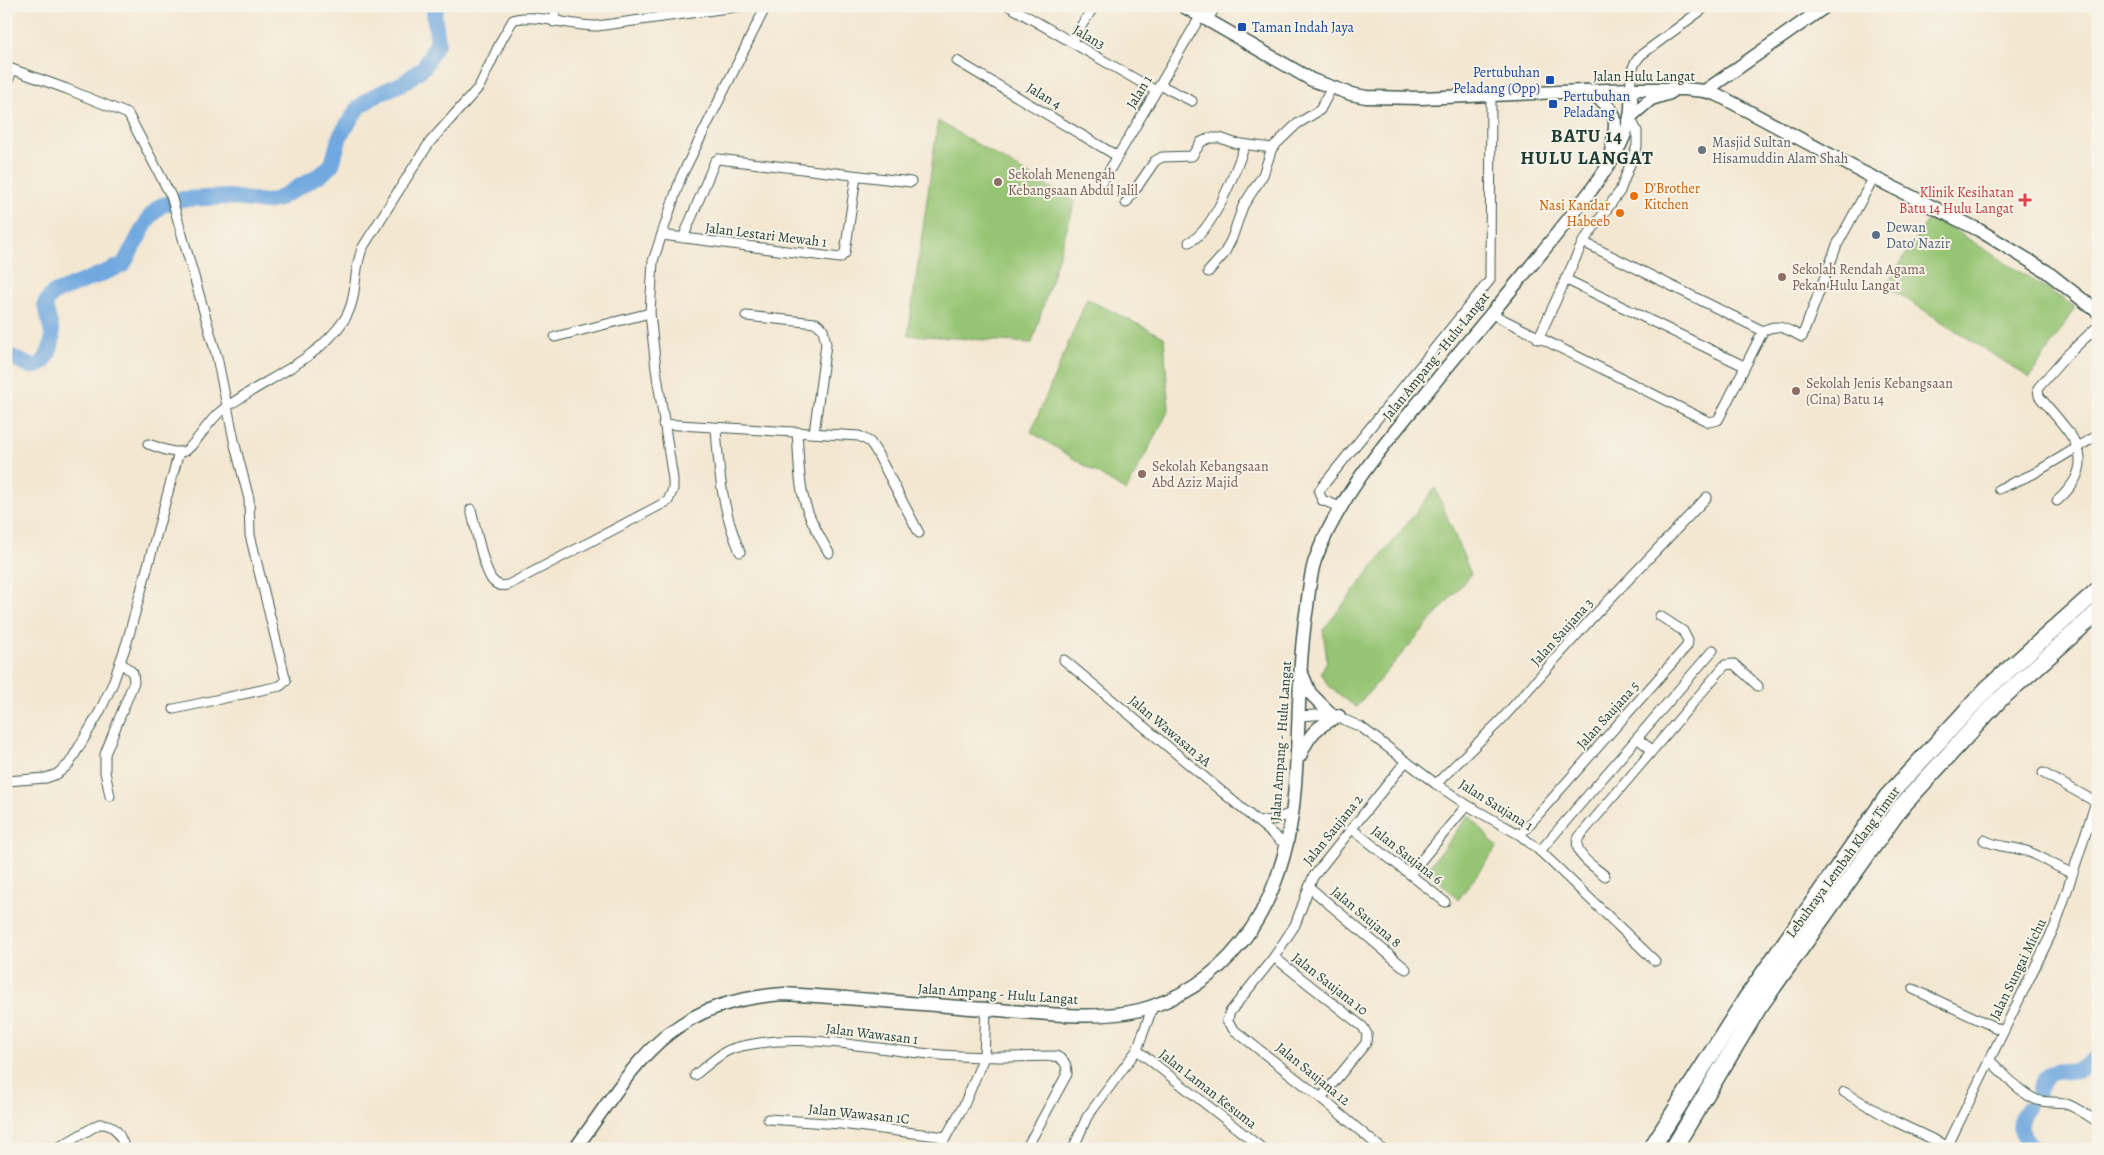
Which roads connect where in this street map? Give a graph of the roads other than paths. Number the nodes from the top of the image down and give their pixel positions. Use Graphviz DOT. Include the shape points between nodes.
graph roads {
  1 [pos="556,6"];
  2 [pos="663,6"];
  3 [pos="742,6"];
  4 [pos="766,6"];
  5 [pos="1009,6"];
  6 [pos="1094,6"];
  7 [pos="1183,6"];
  8 [pos="1216,6"];
  9 [pos="1708,6"];
  10 [pos="1826,6"];
  11 [pos="696,9"];
  12 [pos="661,17"];
  13 [pos="1203,19"];
  14 [pos="554,22"];
  15 [pos="1071,42"];
  16 [pos="957,61"];
  17 [pos="9,68"];
  18 [pos="6,86"];
  19 [pos="1332,87"];
  20 [pos="1158,88"];
  21 [pos="1631,89"];
  22 [pos="1586,91"];
  23 [pos="1705,91"];
  24 [pos="1491,94"];
  25 [pos="1192,102"];
  26 [pos="1630,117"];
  27 [pos="1246,145"];
  28 [pos="1272,148"];
  29 [pos="1117,156"];
  30 [pos="1608,166"];
  31 [pos="856,176"];
  32 [pos="1874,177"];
  33 [pos="1103,180"];
  34 [pos="911,182"];
  35 [pos="1126,203"];
  36 [pos="662,235"];
  37 [pos="684,238"];
  38 [pos="1189,242"];
  39 [pos="1583,242"];
  40 [pos="1208,272"];
  41 [pos="1565,279"];
  42 [pos="2098,312"];
  43 [pos="650,313"];
  44 [pos="1490,314"];
  45 [pos="746,316"];
  46 [pos="2098,326"];
  47 [pos="1763,331"];
  48 [pos="556,337"];
  49 [pos="1538,339"];
  50 [pos="1744,366"];
  51 [pos="228,407"];
  52 [pos="663,424"];
  53 [pos="716,428"];
  54 [pos="797,432"];
  55 [pos="814,433"];
  56 [pos="2098,435"];
  57 [pos="148,444"];
  58 [pos="2082,446"];
  59 [pos="179,452"];
  60 [pos="1999,489"];
  61 [pos="1707,497"];
  62 [pos="2056,501"];
  63 [pos="1340,507"];
  64 [pos="471,509"];
  65 [pos="919,533"];
  66 [pos="740,552"];
  67 [pos="829,553"];
  68 [pos="2098,590"];
  69 [pos="2098,612"];
  70 [pos="1660,616"];
  71 [pos="1712,650"];
  72 [pos="1064,660"];
  73 [pos="120,662"];
  74 [pos="1301,671"];
  75 [pos="1758,686"];
  76 [pos="1993,694"];
  77 [pos="174,709"];
  78 [pos="1335,715"];
  79 [pos="1299,716"];
  80 [pos="1637,738"];
  81 [pos="1652,750"];
  82 [pos="1406,761"];
  83 [pos="1297,765"];
  84 [pos="2043,773"];
  85 [pos="6,781"];
  86 [pos="1436,784"];
  87 [pos="110,796"];
  88 [pos="2097,798"];
  89 [pos="1467,805"];
  90 [pos="1292,813"];
  91 [pos="1259,822"];
  92 [pos="1352,829"];
  93 [pos="1520,835"];
  94 [pos="1984,840"];
  95 [pos="1287,846"];
  96 [pos="1540,851"];
  97 [pos="1410,874"];
  98 [pos="2072,874"];
  99 [pos="1605,876"];
  100 [pos="1309,887"];
  101 [pos="1445,902"];
  102 [pos="1274,956"];
  103 [pos="1655,961"];
  104 [pos="1406,968"];
  105 [pos="1913,989"];
  106 [pos="1153,1006"];
  107 [pos="986,1009"];
  108 [pos="1227,1021"];
  109 [pos="2003,1031"];
  110 [pos="1137,1050"];
  111 [pos="984,1057"];
  112 [pos="1989,1060"];
  113 [pos="695,1075"];
  114 [pos="1844,1092"];
  115 [pos="1321,1098"];
  116 [pos="768,1119"];
  117 [pos="2098,1122"];
  118 [pos="946,1137"];
  119 [pos="1946,1147"];
  120 [pos="56,1149"];
  121 [pos="126,1149"];
  122 [pos="575,1149"];
  123 [pos="939,1149"];
  124 [pos="1026,1149"];
  125 [pos="1073,1149"];
  126 [pos="1263,1149"];
  127 [pos="1382,1149"];
  128 [pos="1651,1149"];
  129 [pos="1673,1149"];
  1 -- 14 [label="street"];
  2 -- 12 [label="street"];
  3 -- 11 [label="street"];
  4 -- 36 [label="street" via="681,177"];
  5 -- 15 [label="street, Jalan3"];
  6 -- 15 [label="street"];
  7 -- 13 [label="street, Jalan Hulu Langat"];
  8 -- 13 [label="street, Jalan 1"];
  9 -- 21 [label="street" via="1641,55 1630,72"];
  10 -- 23 [label="street"];
  11 -- 12 [label="street"];
  12 -- 14 [label="street" via="597,26"];
  13 -- 19 [label="street, Jalan Hulu Langat" via="1300,74"];
  13 -- 20 [label="street, Jalan 1"];
  14 -- 51 [label="street" via="527,17 513,20 479,87 430,142 359,254 354,299 345,319 329,338 284,372"];
  15 -- 20 [label="street, Jalan3"];
  16 -- 29 [label="street, Jalan 4"];
  17 -- 18 [label="street"];
  17 -- 51 [label="street" via="128,114 171,196"];
  19 -- 24 [label="street, Jalan Hulu Langat" via="1351,94 1386,98"];
  19 -- 28 [label="street" via="1320,110 1297,124"];
  20 -- 25 [label="street, Jalan3"];
  20 -- 29 [label="street, Jalan 1"];
  21 -- 22 [label="street, Jalan Hulu Langat"];
  21 -- 23 [label="street, Jalan Hulu Langat"];
  21 -- 26 [label="street, Jalan Ampang - Hulu Langat"];
  22 -- 24 [label="street, Jalan Hulu Langat"];
  22 -- 30 [label="street" via="1611,108 1614,118"];
  23 -- 26 [label="street" via="1668,93 1651,99"];
  23 -- 32 [label="street, Jalan Hulu Langat" via="1727,99"];
  24 -- 63 [label="street" via="1490,280 1321,488 1322,500"];
  26 -- 30 [label="street, Jalan Ampang - Hulu Langat"];
  26 -- 39 [label="street" via="1638,138 1632,161 1620,191"];
  27 -- 28 [label="street"];
  27 -- 35 [label="street" via="1210,138 1201,142 1192,156 1159,158"];
  27 -- 38 [label="street" via="1234,178 1207,226"];
  28 -- 40 [label="street" via="1263,175 1243,206 1224,254"];
  29 -- 33 [label="street, Jalan 1"];
  30 -- 44 [label="street, Jalan Ampang - Hulu Langat" via="1576,211"];
  31 -- 34 [label="street"];
  31 -- 37 [label="street" via="716,160"];
  31 -- 37 [label="street, Jalan Lestari Mewah 1" via="845,253 840,258"];
  32 -- 42 [label="street, Jalan Hulu Langat" via="1979,230 2046,270"];
  32 -- 47 [label="street" via="1837,246 1802,337 1780,326"];
  36 -- 37 [label="street, Jalan Lestari Mewah 1"];
  36 -- 43 [label="street" via="653,261"];
  39 -- 41 [label="street"];
  39 -- 47 [label="street"];
  41 -- 49 [label="street"];
  41 -- 50 [label="street"];
  43 -- 48 [label="street"];
  43 -- 52 [label="street"];
  44 -- 49 [label="street"];
  44 -- 63 [label="street, Jalan Ampang - Hulu Langat" via="1386,442"];
  45 -- 55 [label="street" via="816,323 823,329 826,344"];
  46 -- 58 [label="street" via="2038,388 2039,396"];
  47 -- 50 [label="street"];
  49 -- 50 [label="street" via="1709,422 1718,420"];
  51 -- 59 [label="street" via="209,422 190,447"];
  51 -- 77 [label="street" via="249,498 250,535 286,681 280,686"];
  52 -- 53 [label="street"];
  52 -- 64 [label="street" via="673,479 668,501 508,585 499,586 492,581"];
  53 -- 54 [label="street"];
  53 -- 66 [label="street" via="721,488 729,526"];
  54 -- 55 [label="street"];
  54 -- 67 [label="street" via="804,502"];
  55 -- 65 [label="street" via="859,436 870,442"];
  56 -- 58 [label="street"];
  57 -- 59 [label="street"];
  58 -- 60 [label="street"];
  58 -- 62 [label="street" via="2085,468 2073,489"];
  59 -- 73 [label="street"];
  61 -- 86 [label="street, Jalan Saujana 3" via="1501,720"];
  63 -- 74 [label="street, Jalan Ampang - Hulu Langat" via="1328,528 1313,569 1302,634"];
  68 -- 76 [label="highway, Lebuhraya Lembah Klang Timur"];
  69 -- 76 [label="highway, Lebuhraya Lembah Klang Timur"];
  70 -- 93 [label="street, Jalan Saujana 5" via="1683,631 1687,646"];
  71 -- 80 [label="street"];
  72 -- 91 [label="street, Jalan Wawasan 3A"];
  73 -- 85 [label="street" via="99,714 69,764 46,778"];
  73 -- 87 [label="street" via="129,667 134,682 105,754"];
  74 -- 78 [label="street" via="1310,693"];
  74 -- 79 [label="street, Jalan Ampang - Hulu Langat"];
  75 -- 81 [label="street" via="1734,664 1725,665"];
  76 -- 128 [label="highway, Lebuhraya Lembah Klang Timur" via="1887,797 1746,1000"];
  76 -- 129 [label="highway, Lebuhraya Lembah Klang Timur" via="1900,808 1758,1008"];
  78 -- 79 [label="street"];
  78 -- 82 [label="street, Jalan Saujana 1" via="1361,727"];
  78 -- 83 [label="street" via="1316,729 1304,746"];
  79 -- 83 [label="street, Jalan Ampang - Hulu Langat"];
  80 -- 81 [label="street"];
  80 -- 96 [label="street"];
  81 -- 99 [label="street" via="1576,844 1577,851"];
  82 -- 86 [label="street, Jalan Saujana 1"];
  82 -- 92 [label="street, Jalan Saujana 2"];
  83 -- 90 [label="street, Jalan Ampang - Hulu Langat"];
  84 -- 88 [label="street"];
  86 -- 89 [label="street, Jalan Saujana 1"];
  88 -- 98 [label="street, Jalan Sungai Michu"];
  89 -- 93 [label="street, Jalan Saujana 1"];
  89 -- 97 [label="street"];
  90 -- 91 [label="street"];
  90 -- 95 [label="street, Jalan Ampang - Hulu Langat"];
  91 -- 95 [label="street, Jalan Wawasan 3A"];
  92 -- 97 [label="street, Jalan Saujana 6"];
  92 -- 100 [label="street, Jalan Saujana 2" via="1313,877"];
  93 -- 96 [label="street, Jalan Saujana 1"];
  94 -- 98 [label="street" via="2028,851"];
  95 -- 106 [label="street, Jalan Ampang - Hulu Langat" via="1264,910 1240,946 1196,984"];
  96 -- 103 [label="street, Jalan Saujana 1"];
  97 -- 101 [label="street, Jalan Saujana 6"];
  98 -- 109 [label="street, Jalan Sungai Michu" via="2056,924"];
  100 -- 102 [label="street, Jalan Saujana 2" via="1295,925"];
  100 -- 104 [label="street, Jalan Saujana 8"];
  102 -- 108 [label="street, Jalan Saujana 2" via="1230,1012"];
  102 -- 115 [label="street, Jalan Saujana 10" via="1363,1027 1367,1034 1366,1043"];
  105 -- 109 [label="street"];
  106 -- 107 [label="street, Jalan Ampang - Hulu Langat" via="1099,1014"];
  106 -- 110 [label="street"];
  107 -- 111 [label="street"];
  107 -- 122 [label="street, Jalan Ampang - Hulu Langat" via="784,994 726,1003 689,1019 664,1035 644,1054"];
  108 -- 115 [label="street, Jalan Saujana 12" via="1234,1030"];
  109 -- 112 [label="street, Jalan Sungai Michu"];
  110 -- 125 [label="street" via="1087,1117"];
  110 -- 126 [label="street, Jalan Laman Kesuma"];
  111 -- 113 [label="street, Jalan Wawasan 1" via="928,1054 851,1043 770,1041 726,1051"];
  111 -- 118 [label="street"];
  111 -- 124 [label="street, Jalan Wawasan 1" via="1056,1056 1062,1058 1067,1066 1067,1074"];
  112 -- 117 [label="street" via="2035,1099 2063,1103"];
  112 -- 119 [label="street, Jalan Sungai Michu"];
  114 -- 119 [label="street"];
  115 -- 127 [label="street, Jalan Saujana 12"];
  116 -- 118 [label="street, Jalan Wawasan 1C"];
  118 -- 123 [label="street"];
  120 -- 121 [label="street" via="99,1124 107,1124 119,1132"];
}
